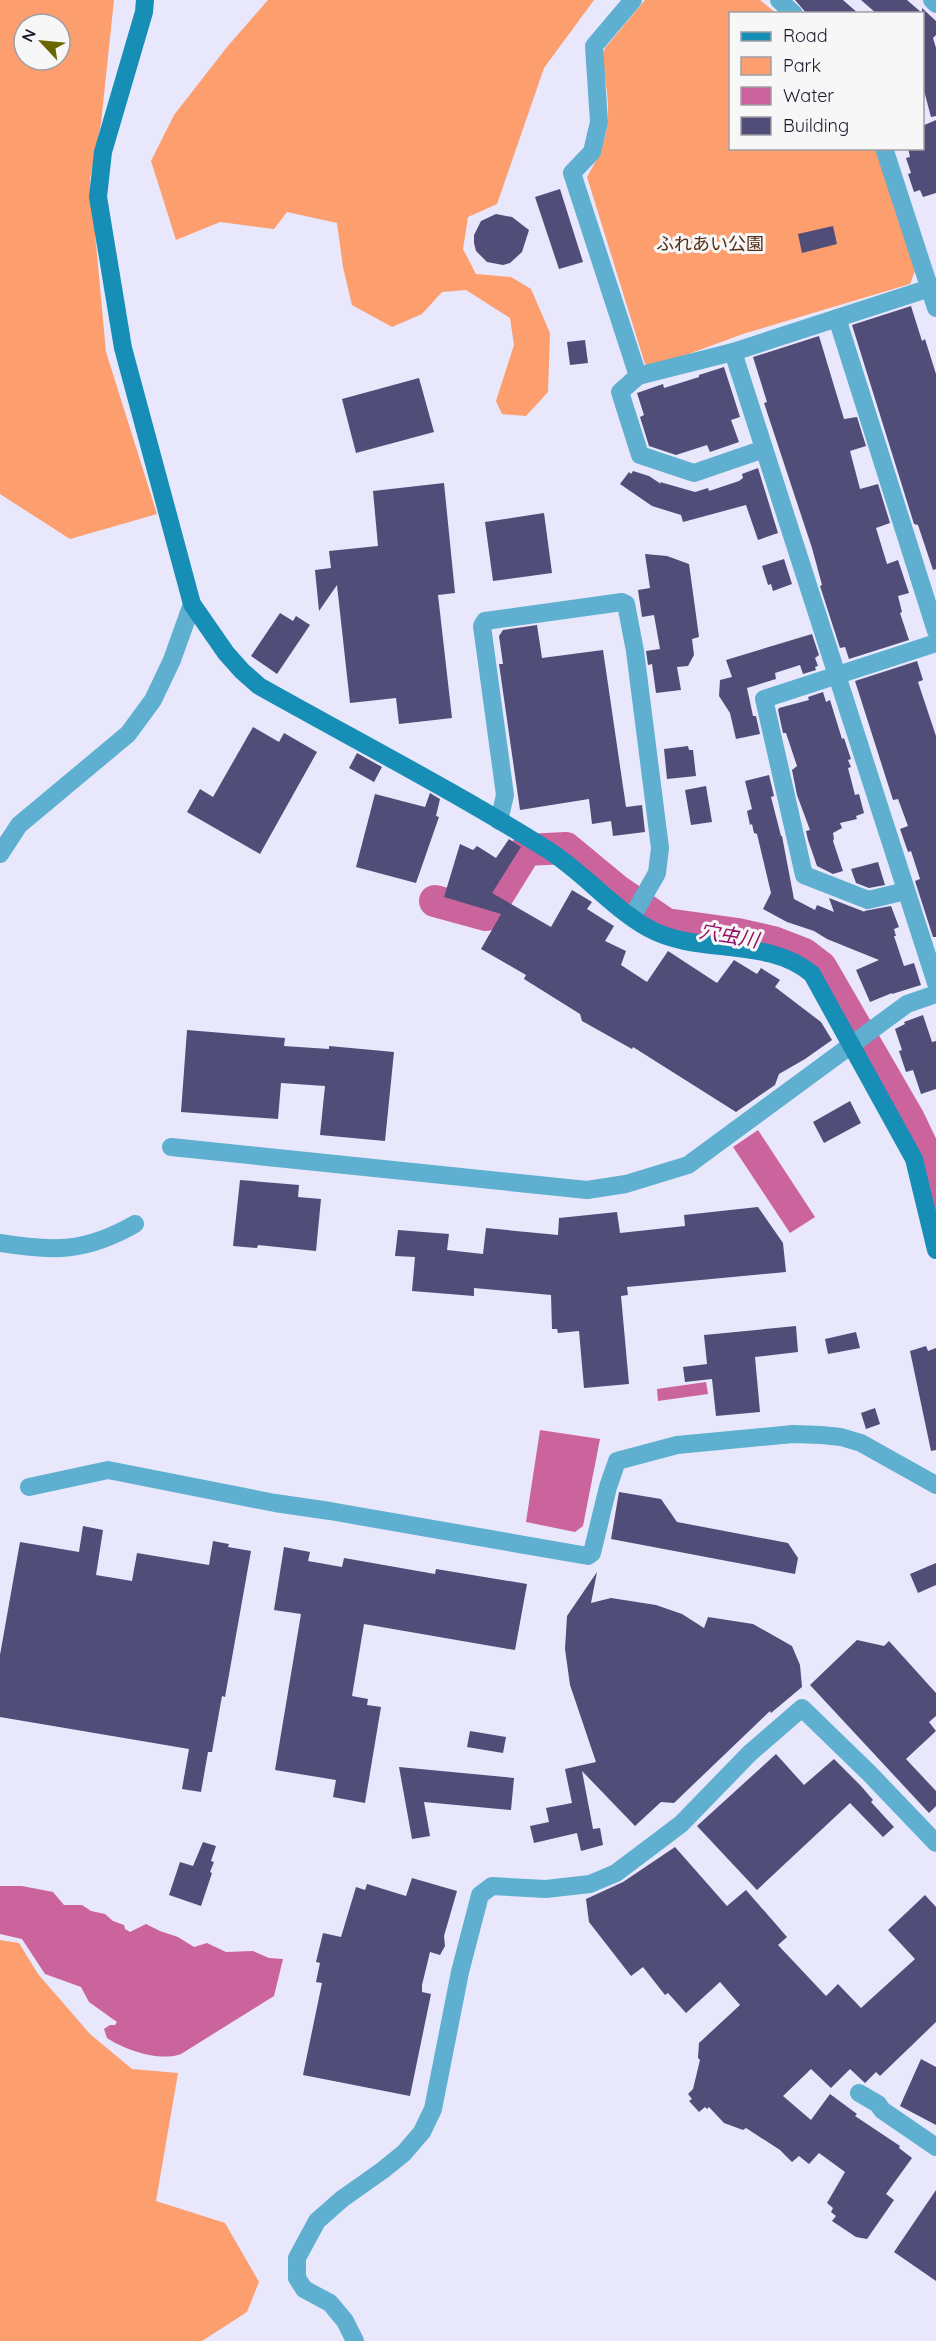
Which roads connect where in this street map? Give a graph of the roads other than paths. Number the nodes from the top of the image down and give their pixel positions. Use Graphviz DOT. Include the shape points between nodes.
graph roads {
  1 [pos="145,0"];
  2 [pos="633,0"];
  3 [pos="778,0"];
  4 [pos="932,0"];
  5 [pos="936,4"];
  6 [pos="792,12"];
  7 [pos="885,150"];
  8 [pos="933,287"];
  9 [pos="936,309"];
  10 [pos="837,318"];
  11 [pos="733,352"];
  12 [pos="638,376"];
  13 [pos="764,449"];
  14 [pos="192,604"];
  15 [pos="936,631"];
  16 [pos="936,643"];
  17 [pos="837,675"];
  18 [pos="499,821"];
  19 [pos="0,854"];
  20 [pos="906,891"];
  21 [pos="632,917"];
  22 [pos="936,983"];
  23 [pos="936,994"];
  24 [pos="850,1045"];
  25 [pos="171,1147"];
  26 [pos="135,1224"];
  27 [pos="0,1243"];
  28 [pos="936,1250"];
  29 [pos="936,1485"];
  30 [pos="29,1487"];
  31 [pos="936,1844"];
  32 [pos="859,2093"];
  33 [pos="936,2147"];
  34 [pos="355,2341"];
  1 -- 14 [label="street" via="103,152 98,196 123,348"];
  2 -- 12 [label="street" via="594,46 599,122 592,152 572,173"];
  3 -- 6 [label="street"];
  4 -- 5 [label="street"];
  7 -- 8 [label="street"];
  8 -- 9 [label="street"];
  8 -- 10 [label="street"];
  10 -- 11 [label="street"];
  10 -- 15 [label="street"];
  11 -- 12 [label="street"];
  11 -- 13 [label="street"];
  12 -- 13 [label="street" via="621,392 640,455 694,473"];
  13 -- 17 [label="street"];
  14 -- 18 [label="street" via="226,653 259,686"];
  14 -- 19 [label="street" via="158,690 128,734 19,825"];
  16 -- 17 [label="street"];
  17 -- 20 [label="street"];
  17 -- 20 [label="street" via="764,699 804,875 868,900"];
  18 -- 21 [label="street" via="550,851"];
  18 -- 21 [label="street" via="505,795 482,626 485,621 626,604 660,849 657,873"];
  20 -- 22 [label="street"];
  21 -- 24 [label="street" via="650,929 690,941 766,953 799,963 812,975"];
  23 -- 24 [label="street" via="907,1004"];
  24 -- 25 [label="street" via="688,1165 626,1184 587,1190"];
  24 -- 28 [label="street" via="914,1159"];
  26 -- 27 [label="street" via="113,1237 71,1249"];
  29 -- 30 [label="street" via="861,1443 841,1437 793,1434 677,1445 616,1461 588,1556 274,1503 108,1470"];
  31 -- 34 [label="street" via="802,1708 750,1753 681,1824 616,1873 590,1884 546,1889 492,1886 480,1896 460,1972 433,2109 422,2132 404,2153 317,2221 297,2258 297,2278 304,2289 330,2303"];
  32 -- 33 [label="street"];
}
